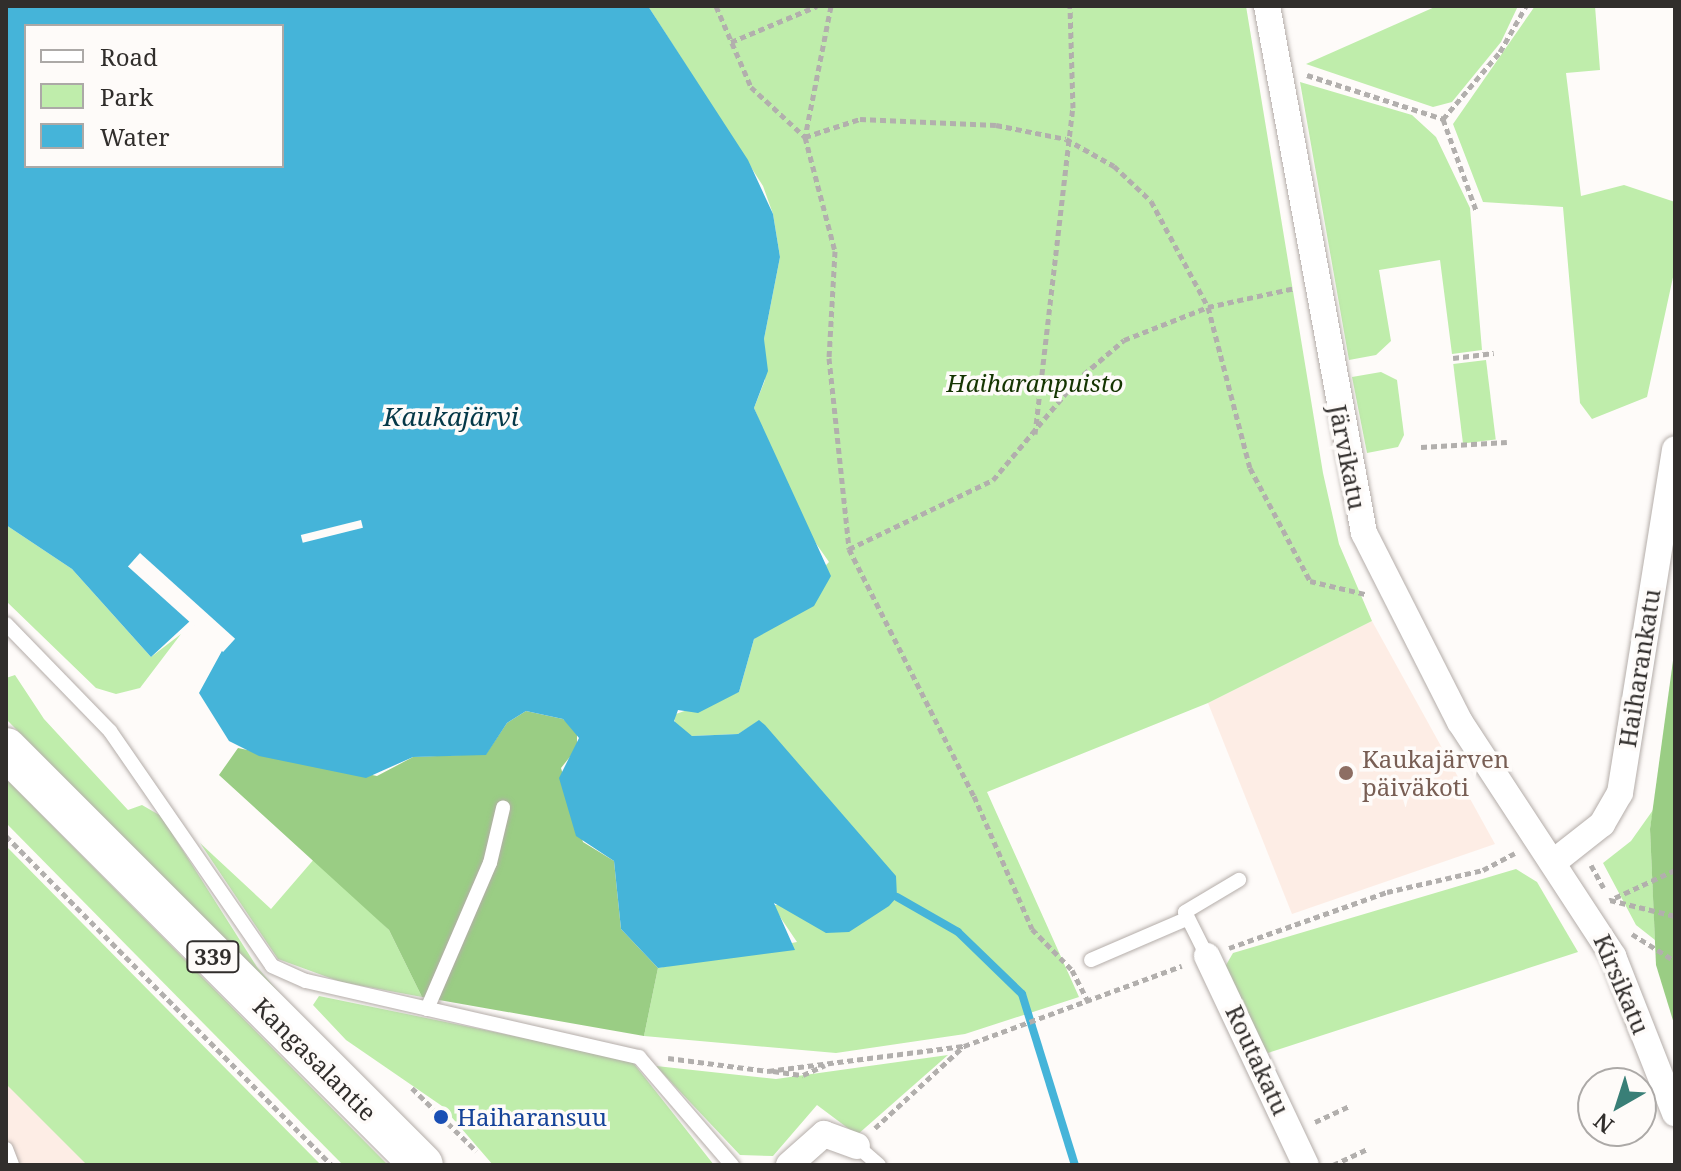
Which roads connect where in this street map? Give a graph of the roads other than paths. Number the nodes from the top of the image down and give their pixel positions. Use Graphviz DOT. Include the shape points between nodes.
graph roads {
  1 [pos="1267,6"];
  2 [pos="1675,449"];
  3 [pos="6,624"];
  4 [pos="6,749"];
  5 [pos="503,808"];
  6 [pos="1555,861"];
  7 [pos="1239,880"];
  8 [pos="1186,919"];
  9 [pos="1207,956"];
  10 [pos="1091,960"];
  11 [pos="427,1009"];
  12 [pos="1675,1113"];
  13 [pos="857,1146"];
  14 [pos="6,1149"];
  15 [pos="12,1165"];
  16 [pos="422,1165"];
  17 [pos="732,1165"];
  18 [pos="789,1165"];
  19 [pos="879,1165"];
  20 [pos="1306,1165"];
  1 -- 6 [label="street, Järvikatu" via="1313,284 1364,533 1460,722"];
  2 -- 6 [label="street, Haiharankatu" via="1620,793 1602,824"];
  3 -- 11 [label="lane" via="110,731 272,966"];
  4 -- 16 [label="main road, Kangasalantie / 339"];
  5 -- 11 [label="lane" via="490,863"];
  6 -- 12 [label="street, Kirsikatu" via="1613,956"];
  7 -- 8 [label="lane" via="1189,905"];
  8 -- 9 [label="lane"];
  8 -- 10 [label="lane"];
  9 -- 20 [label="street, Routakatu"];
  11 -- 17 [label="lane" via="639,1057"];
  13 -- 18 [label="street" via="824,1134"];
  13 -- 19 [label="lane"];
  14 -- 15 [label="lane"];
}
